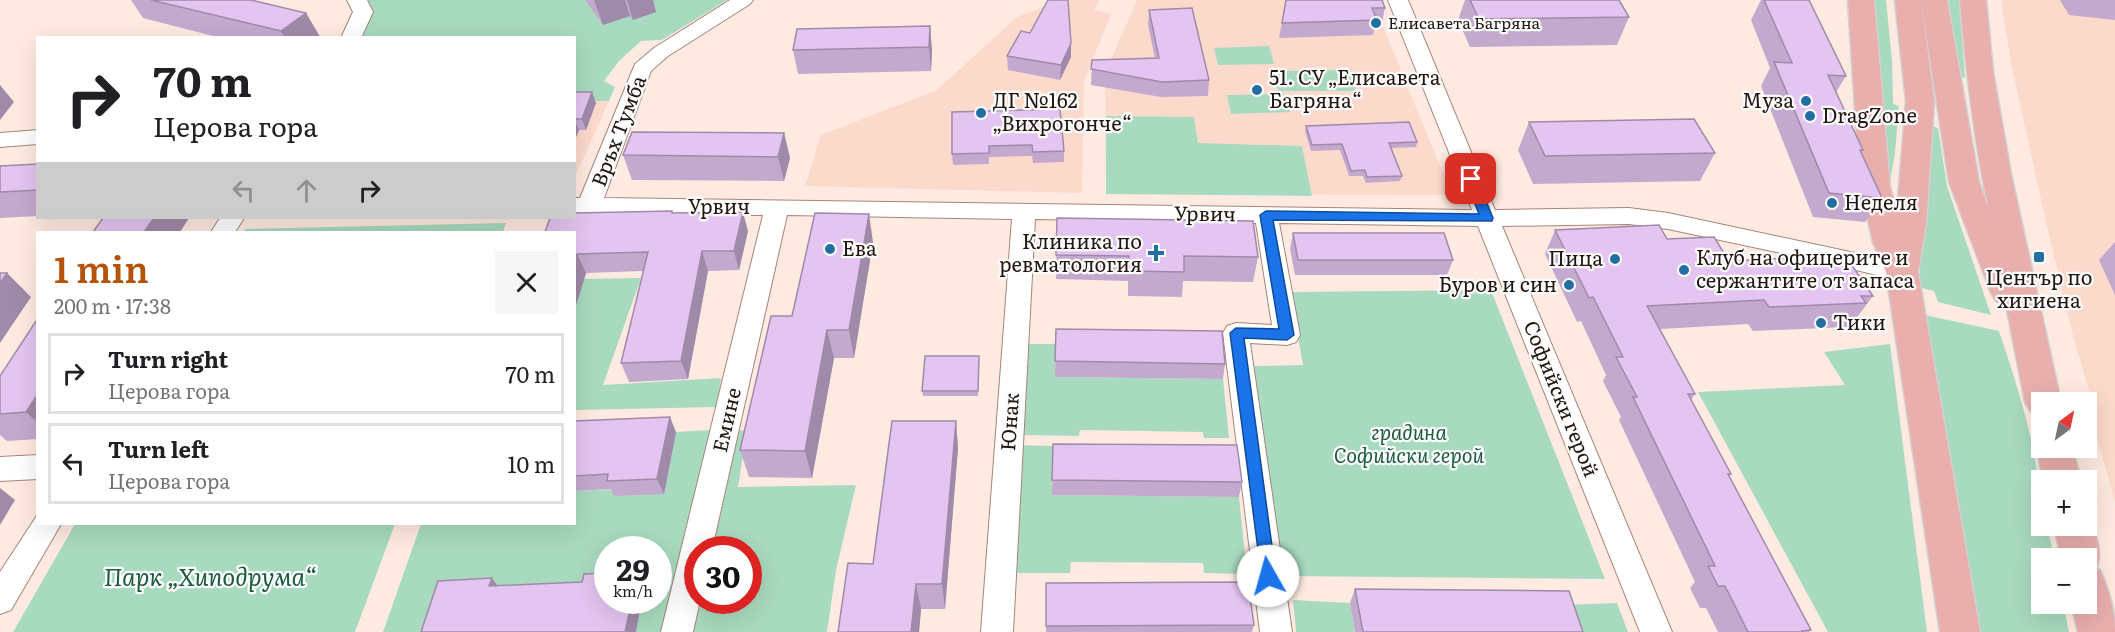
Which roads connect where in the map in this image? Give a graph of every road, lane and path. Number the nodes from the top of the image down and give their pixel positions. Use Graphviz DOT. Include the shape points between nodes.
graph roads {
  1 [pos="357,0"];
  2 [pos="743,0"];
  3 [pos="1398,0"];
  4 [pos="1861,0"];
  5 [pos="1908,0"];
  6 [pos="1934,0"];
  7 [pos="1973,0"];
  8 [pos="352,36"];
  9 [pos="36,137"];
  10 [pos="0,140"];
  11 [pos="582,206"];
  12 [pos="777,207"];
  13 [pos="1024,211"];
  14 [pos="1266,215"];
  15 [pos="1487,218"];
  16 [pos="1902,272"];
  17 [pos="2029,341"];
  18 [pos="2041,392"];
  19 [pos="36,467"];
  20 [pos="0,469"];
  21 [pos="45,525"];
  22 [pos="0,600"];
  23 [pos="2094,614"];
  24 [pos="676,632"];
  25 [pos="996,632"];
  26 [pos="1276,632"];
  27 [pos="1656,632"];
  28 [pos="1960,632"];
  29 [pos="2098,632"];
  1 -- 8 [label="street" via="363,12"];
  2 -- 11 [label="street, Връх Тумба" via="642,68"];
  3 -- 15 [label="street, Софийски герой"];
  4 -- 16 [label="main road" via="1875,187 1889,242"];
  5 -- 16 [label="main road" via="1920,101 1912,213"];
  6 -- 17 [label="main road" via="1964,182 1990,254"];
  7 -- 17 [label="main road" via="1996,174"];
  9 -- 10 [label="street"];
  11 -- 12 [label="street, Урвич"];
  12 -- 13 [label="street, Урвич"];
  12 -- 24 [label="street, Емине"];
  13 -- 14 [label="street, Урвич"];
  13 -- 25 [label="street, Юнак"];
  14 -- 15 [label="street, Урвич"];
  14 -- 26 [label="street" via="1287,335 1236,333"];
  15 -- 16 [label="street, Урвич" via="1629,216 1668,221"];
  15 -- 27 [label="street, Софийски герой"];
  16 -- 28 [label="main road"];
  17 -- 18 [label="main road"];
  19 -- 20 [label="street"];
  21 -- 22 [label="street"];
  23 -- 29 [label="main road"];
}
